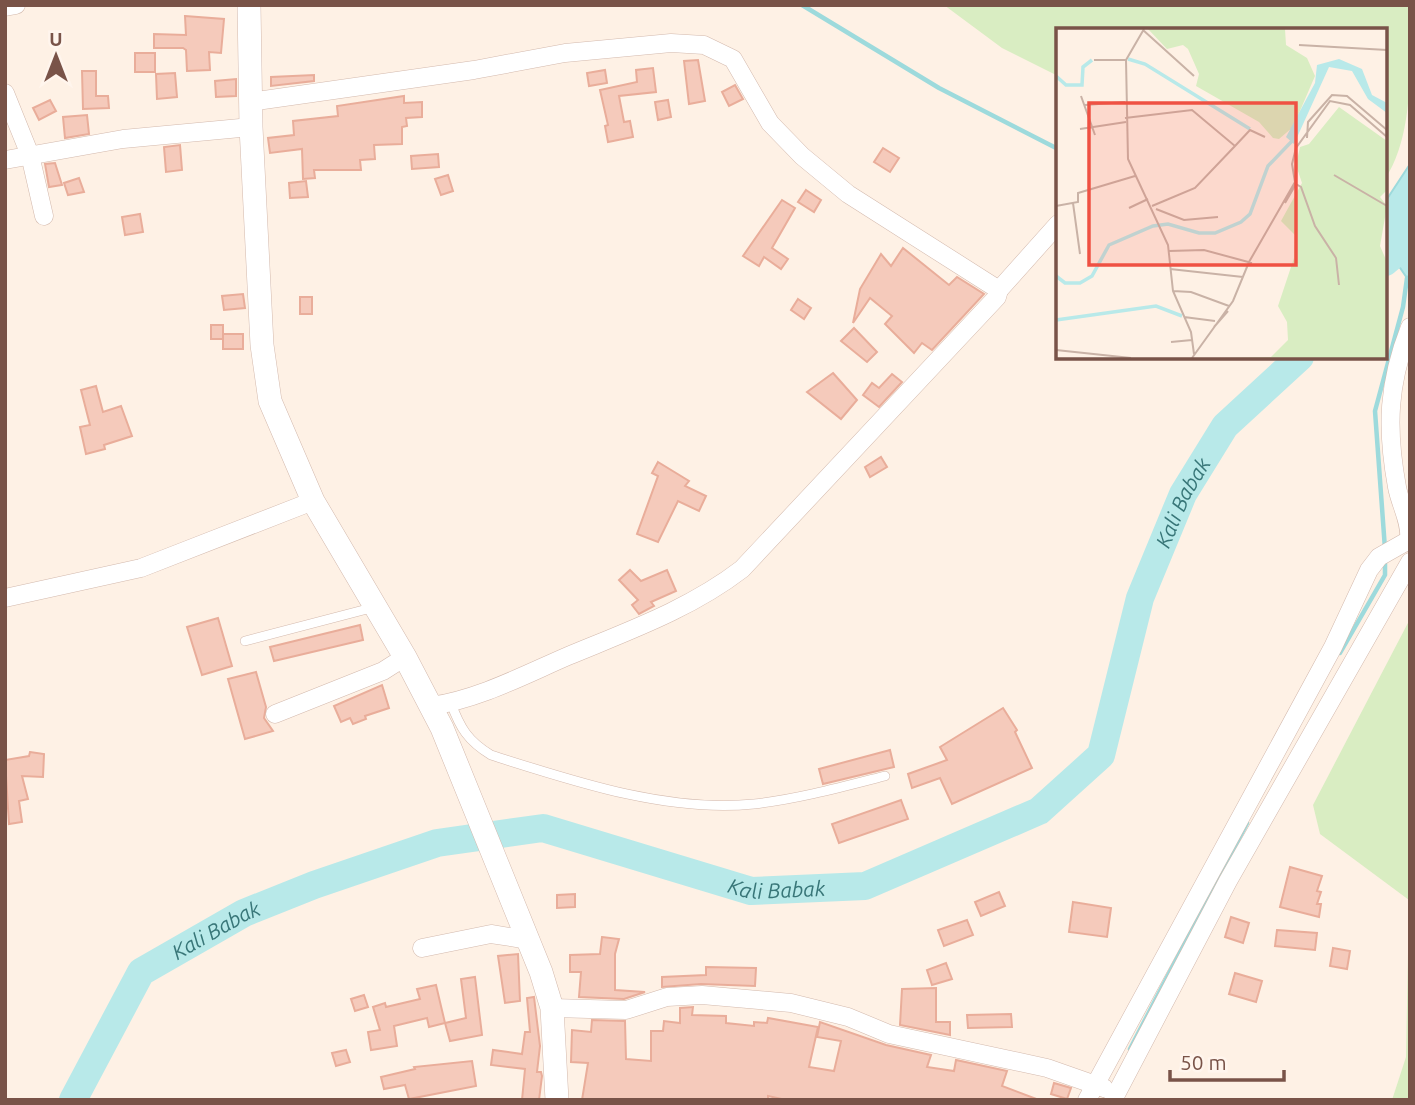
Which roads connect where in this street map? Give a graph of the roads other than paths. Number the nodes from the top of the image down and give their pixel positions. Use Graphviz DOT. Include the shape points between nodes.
graph roads {
  1 [pos="16,5"];
  2 [pos="249,5"];
  3 [pos="5,6"];
  4 [pos="5,93"];
  5 [pos="250,102"];
  6 [pos="251,127"];
  7 [pos="30,155"];
  8 [pos="5,160"];
  9 [pos="44,216"];
  10 [pos="1056,226"];
  11 [pos="999,290"];
  12 [pos="1410,327"];
  13 [pos="313,501"];
  14 [pos="1397,549"];
  15 [pos="1410,562"];
  16 [pos="5,598"];
  17 [pos="375,606"];
  18 [pos="245,641"];
  19 [pos="405,657"];
  20 [pos="441,705"];
  21 [pos="275,714"];
  22 [pos="885,776"];
  23 [pos="1218,876"];
  24 [pos="529,940"];
  25 [pos="422,948"];
  26 [pos="552,1008"];
  27 [pos="1104,1092"];
  28 [pos="557,1100"];
  1 -- 3 [label="street"];
  2 -- 5 [label="street"];
  4 -- 7 [label="street"];
  5 -- 6 [label="street"];
  5 -- 11 [label="street" via="565,53 671,43 704,45 733,59 770,123 829,179"];
  6 -- 7 [label="street" via="123,139"];
  6 -- 13 [label="street" via="267,384 277,420"];
  7 -- 8 [label="street"];
  7 -- 9 [label="street"];
  10 -- 11 [label="street"];
  11 -- 20 [label="street" via="728,580 654,620"];
  12 -- 14 [label="street" via="1391,384 1389,417 1397,490 1409,533"];
  13 -- 16 [label="street" via="141,568"];
  13 -- 17 [label="street"];
  14 -- 23 [label="street" via="1369,570"];
  15 -- 23 [label="street"];
  17 -- 18 [label="lane"];
  17 -- 19 [label="street"];
  19 -- 20 [label="street"];
  19 -- 21 [label="street" via="383,671"];
  20 -- 22 [label="lane" via="474,745 491,755 650,797 753,804"];
  20 -- 24 [label="street" via="452,751"];
  23 -- 27 [label="street"];
  24 -- 25 [label="street" via="491,934"];
  24 -- 26 [label="street"];
  26 -- 27 [label="street" via="626,1010 667,997 702,995 791,1003 848,1017 889,1034 1017,1060"];
  26 -- 28 [label="street"];
}
